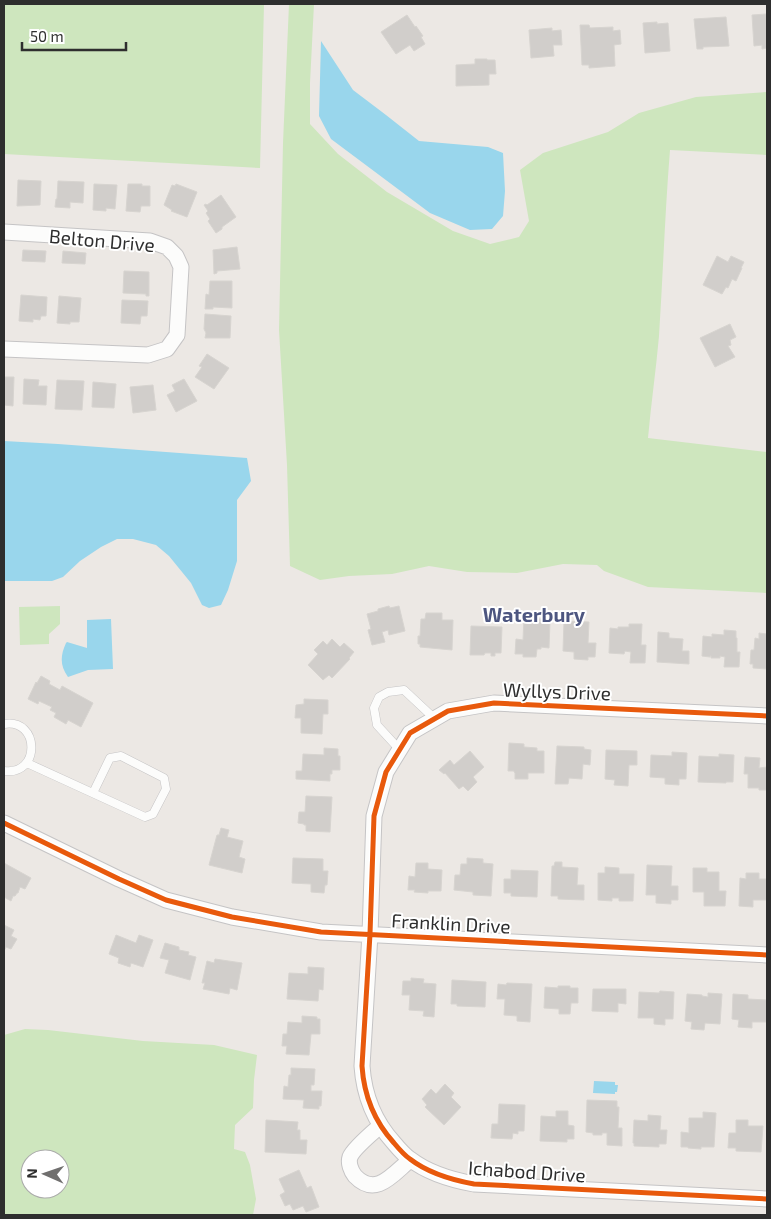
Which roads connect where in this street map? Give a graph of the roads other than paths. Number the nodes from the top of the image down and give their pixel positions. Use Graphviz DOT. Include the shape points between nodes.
graph roads {
  1 [pos="4,232"];
  2 [pos="4,349"];
  3 [pos="767,716"];
  4 [pos="435,719"];
  5 [pos="4,724"];
  6 [pos="400,750"];
  7 [pos="27,763"];
  8 [pos="4,772"];
  9 [pos="93,793"];
  10 [pos="4,823"];
  11 [pos="370,934"];
  12 [pos="767,955"];
  13 [pos="380,1126"];
  14 [pos="410,1160"];
  15 [pos="767,1199"];
  1 -- 2 [label="street, Belton Drive" via="150,241 167,247 181,267 177,335 167,349 148,355"];
  3 -- 4 [label="street, Wyllys Drive" via="494,704 448,711"];
  4 -- 6 [label="street, Wyllys Drive" via="410,733"];
  4 -- 6 [label="lane" via="404,690 379,697 374,708 377,725"];
  5 -- 7 [label="lane" via="22,728 31,740"];
  6 -- 11 [label="street, Wyllys Drive" via="386,772 374,816"];
  7 -- 8 [label="lane" via="15,771"];
  7 -- 9 [label="lane"];
  9 -- 9 [label="lane" via="145,817 153,814 166,789 164,778 121,756 110,758"];
  10 -- 11 [label="street, Franklin Drive" via="166,900 241,919 321,932"];
  11 -- 12 [label="street, Franklin Drive"];
  11 -- 13 [label="street, Ichabod Drive" via="362,1071 367,1096"];
  13 -- 14 [label="street, Ichabod Drive"];
  13 -- 14 [label="street" via="350,1157 352,1173 367,1185 379,1184"];
  14 -- 15 [label="street, Ichabod Drive" via="441,1175 474,1184"];
}
